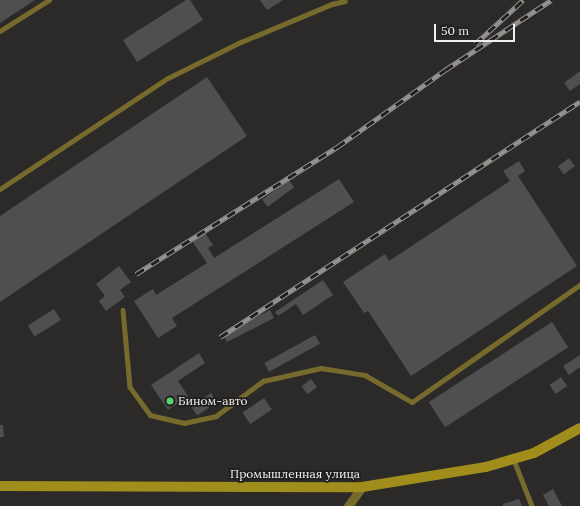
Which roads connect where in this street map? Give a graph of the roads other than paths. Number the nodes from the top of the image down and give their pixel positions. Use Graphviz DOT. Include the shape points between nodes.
graph roads {
  1 [pos="49,0"];
  2 [pos="345,1"];
  3 [pos="0,31"];
  4 [pos="0,189"];
  5 [pos="580,285"];
  6 [pos="123,310"];
  7 [pos="580,428"];
  8 [pos="514,460"];
  9 [pos="0,486"];
  10 [pos="362,487"];
  11 [pos="348,506"];
  12 [pos="532,506"];
  1 -- 3 [label="lane"];
  2 -- 4 [label="lane" via="241,42 168,78"];
  5 -- 6 [label="lane" via="412,402 366,375 321,368 263,381 216,416 184,423 150,415 130,387"];
  7 -- 8 [label="main road, Промышленная улица" via="534,454"];
  8 -- 10 [label="main road, Промышленная улица" via="486,468"];
  8 -- 12 [label="lane"];
  9 -- 10 [label="main road, Промышленная улица"];
  10 -- 11 [label="street"];
}
